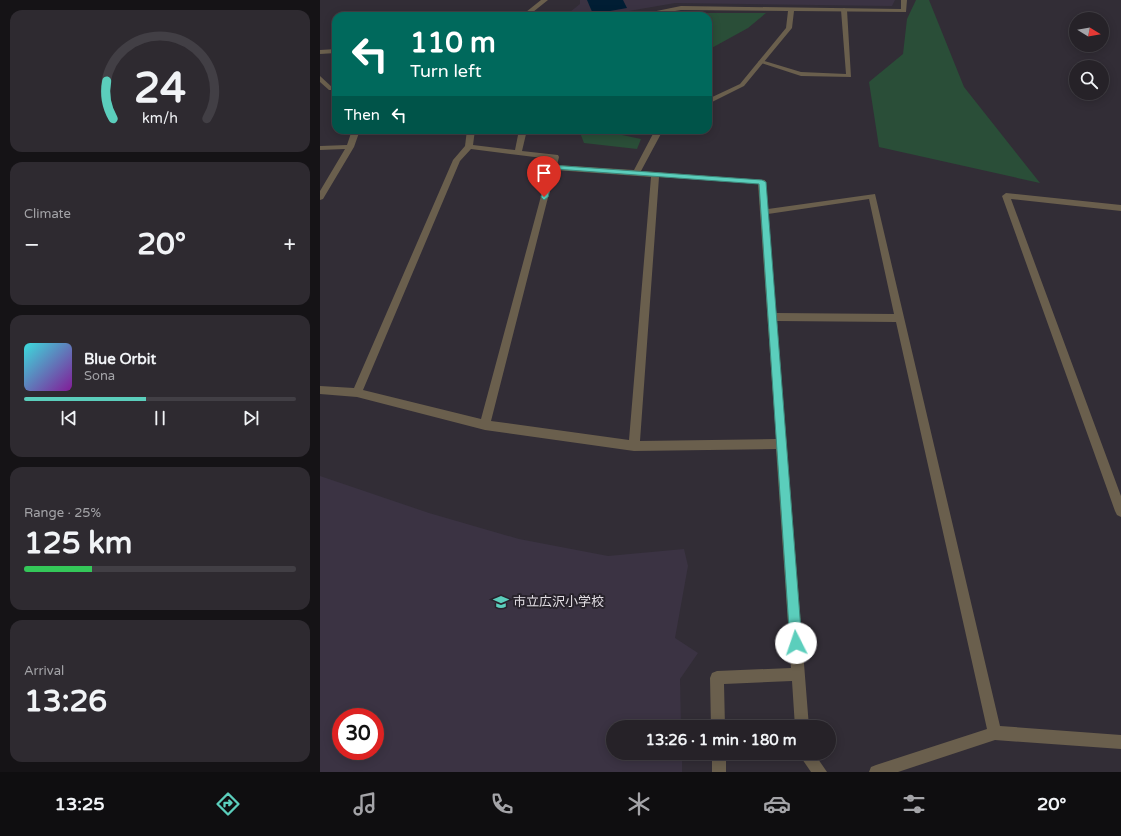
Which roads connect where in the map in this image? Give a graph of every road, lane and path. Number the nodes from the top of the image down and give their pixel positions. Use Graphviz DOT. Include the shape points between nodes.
graph roads {
  1 [pos="545,0"];
  2 [pos="904,0"];
  3 [pos="791,9"];
  4 [pos="844,10"];
  5 [pos="529,12"];
  6 [pos="658,12"];
  7 [pos="332,51"];
  8 [pos="320,52"];
  9 [pos="761,62"];
  10 [pos="320,78"];
  11 [pos="331,89"];
  12 [pos="712,100"];
  13 [pos="355,134"];
  14 [pos="471,134"];
  15 [pos="522,134"];
  16 [pos="656,134"];
  17 [pos="350,147"];
  18 [pos="469,147"];
  19 [pos="320,148"];
  20 [pos="518,153"];
  21 [pos="552,167"];
  22 [pos="636,173"];
  23 [pos="655,174"];
  24 [pos="320,197"];
  25 [pos="1121,208"];
  26 [pos="764,212"];
  27 [pos="772,317"];
  28 [pos="900,318"];
  29 [pos="320,390"];
  30 [pos="357,393"];
  31 [pos="485,425"];
  32 [pos="782,444"];
  33 [pos="634,446"];
  34 [pos="1116,486"];
  35 [pos="1121,511"];
  36 [pos="798,674"];
  37 [pos="718,720"];
  38 [pos="801,720"];
  39 [pos="995,733"];
  40 [pos="1121,742"];
  41 [pos="719,760"];
  42 [pos="811,760"];
  43 [pos="719,772"];
  44 [pos="820,772"];
  45 [pos="876,772"];
  1 -- 5 [label="street"];
  2 -- 4 [label="street" via="904,11"];
  3 -- 4 [label="street"];
  3 -- 6 [label="street" via="681,8"];
  3 -- 9 [label="street" via="789,28"];
  4 -- 9 [label="street" via="849,76 802,74"];
  7 -- 8 [label="street"];
  9 -- 12 [label="street" via="742,85"];
  10 -- 11 [label="street"];
  13 -- 17 [label="street"];
  14 -- 18 [label="street"];
  15 -- 20 [label="street"];
  16 -- 22 [label="street"];
  17 -- 19 [label="street"];
  17 -- 24 [label="street"];
  18 -- 20 [label="street"];
  18 -- 30 [label="street" via="457,160"];
  20 -- 21 [label="street" via="555,157"];
  21 -- 22 [label="street"];
  21 -- 31 [label="street"];
  22 -- 23 [label="street"];
  23 -- 26 [label="street" via="762,182"];
  23 -- 33 [label="street"];
  25 -- 34 [label="street" via="1006,196"];
  26 -- 27 [label="street"];
  26 -- 28 [label="street" via="872,196"];
  27 -- 28 [label="street"];
  27 -- 32 [label="street"];
  28 -- 39 [label="street"];
  29 -- 30 [label="street"];
  30 -- 31 [label="street"];
  31 -- 33 [label="street"];
  32 -- 33 [label="street"];
  32 -- 36 [label="street"];
  34 -- 35 [label="street"];
  36 -- 37 [label="street" via="717,678"];
  36 -- 38 [label="street"];
  39 -- 40 [label="street"];
  39 -- 45 [label="street"];
  41 -- 43 [label="street"];
  42 -- 44 [label="street"];
}
